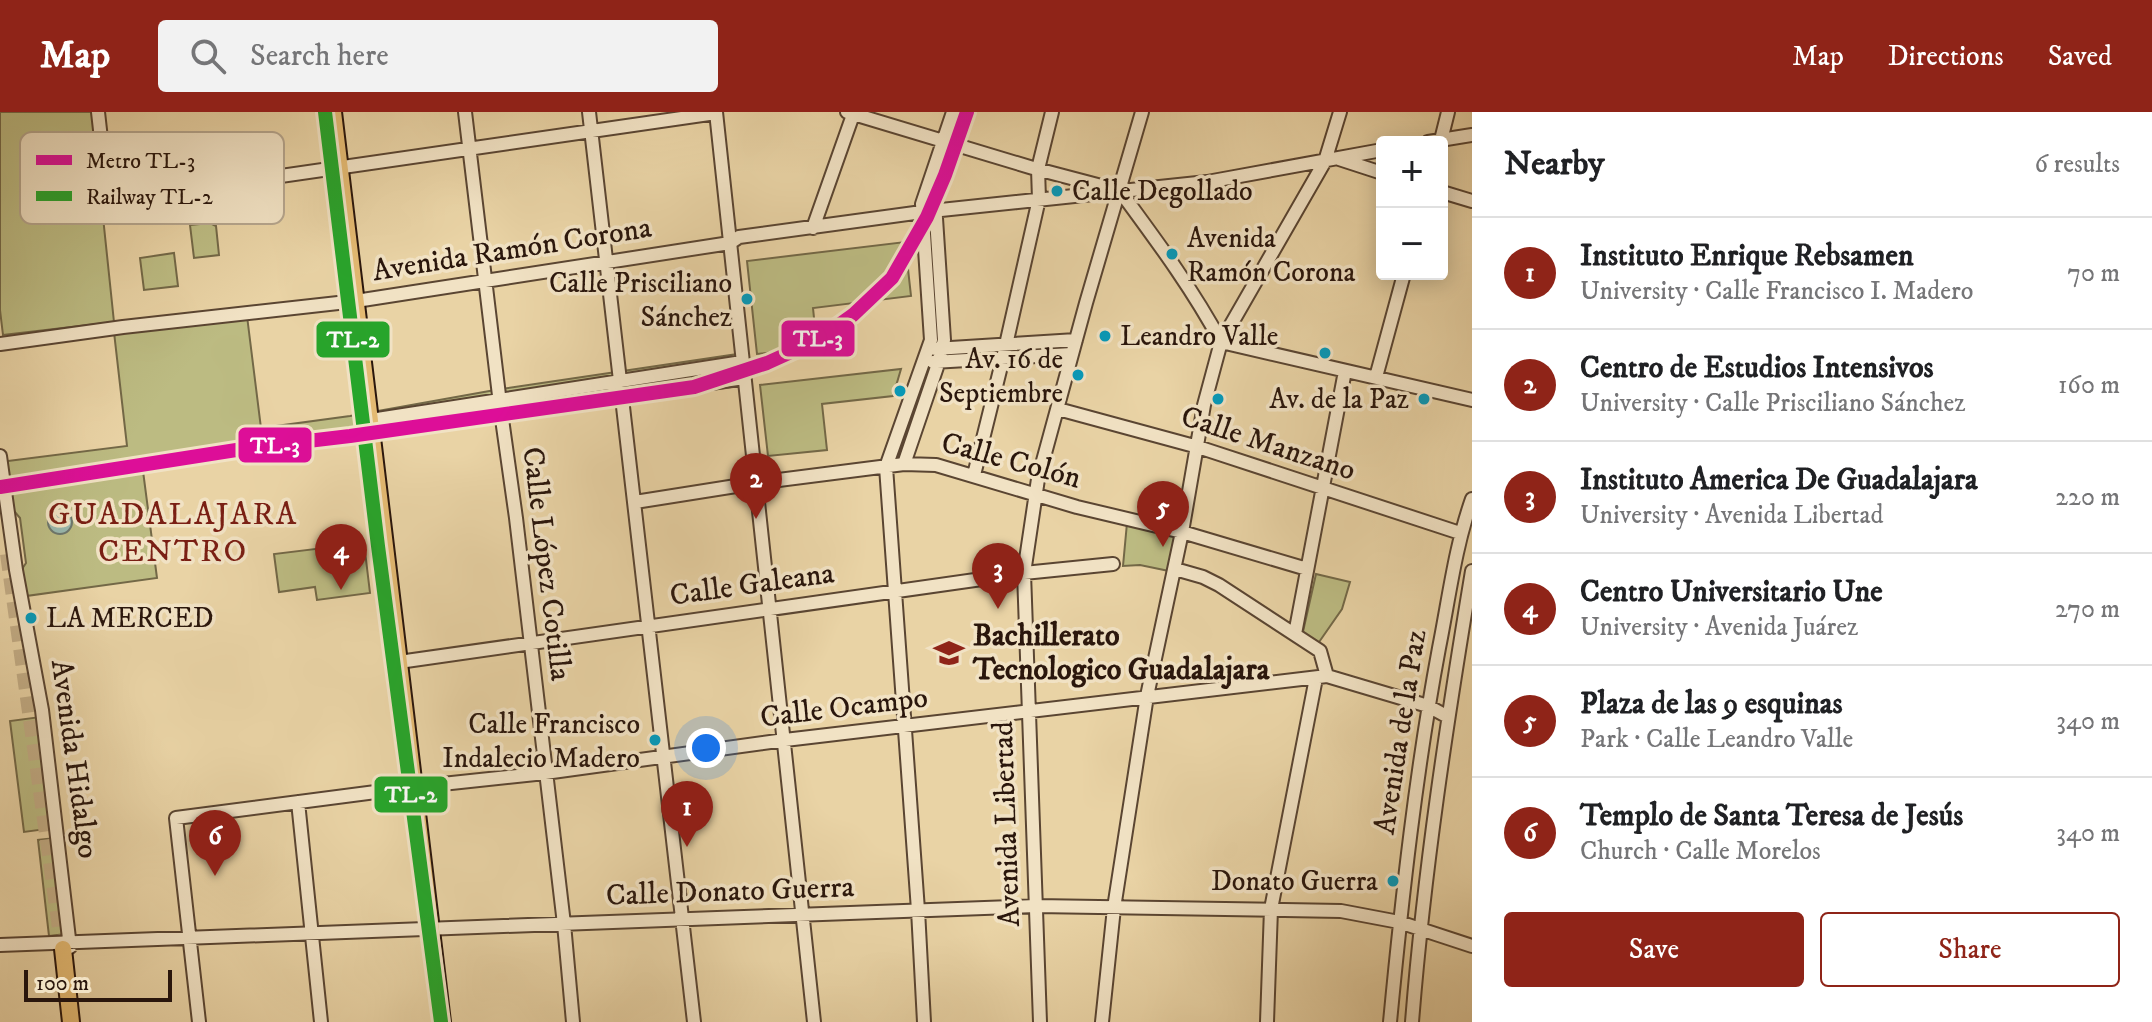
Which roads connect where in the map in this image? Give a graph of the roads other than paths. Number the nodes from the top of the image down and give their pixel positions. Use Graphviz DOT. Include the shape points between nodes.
graph roads {
  1 [pos="98,112"];
  2 [pos="333,112"];
  3 [pos="465,112"];
  4 [pos="589,112"];
  5 [pos="716,112"];
  6 [pos="953,112"];
  7 [pos="965,112"];
  8 [pos="1052,112"];
  9 [pos="1142,112"];
  10 [pos="1340,112"];
  11 [pos="1448,112"];
  12 [pos="851,113"];
  13 [pos="591,131"];
  14 [pos="100,132"];
  15 [pos="1472,135"];
  16 [pos="1436,136"];
  17 [pos="1448,139"];
  18 [pos="948,142"];
  19 [pos="469,148"];
  20 [pos="1376,151"];
  21 [pos="1330,160"];
  22 [pos="340,166"];
  23 [pos="1038,169"];
  24 [pos="1376,172"];
  25 [pos="284,174"];
  26 [pos="1120,191"];
  27 [pos="1448,194"];
  28 [pos="1039,199"];
  29 [pos="1472,201"];
  30 [pos="929,212"];
  31 [pos="813,228"];
  32 [pos="730,243"];
  33 [pos="605,261"];
  34 [pos="1402,280"];
  35 [pos="485,281"];
  36 [pos="356,301"];
  37 [pos="1076,340"];
  38 [pos="1221,342"];
  39 [pos="0,344"];
  40 [pos="927,350"];
  41 [pos="1004,352"];
  42 [pos="1072,354"];
  43 [pos="940,355"];
  44 [pos="742,362"];
  45 [pos="922,363"];
  46 [pos="1345,371"];
  47 [pos="1376,377"];
  48 [pos="744,378"];
  49 [pos="620,381"];
  50 [pos="621,397"];
  51 [pos="499,400"];
  52 [pos="1472,400"];
  53 [pos="1058,409"];
  54 [pos="501,415"];
  55 [pos="371,427"];
  56 [pos="1198,447"];
  57 [pos="0,456"];
  58 [pos="904,464"];
  59 [pos="886,467"];
  60 [pos="974,475"];
  61 [pos="755,483"];
  62 [pos="1322,489"];
  63 [pos="1035,494"];
  64 [pos="1472,499"];
  65 [pos="635,502"];
  66 [pos="1182,532"];
  67 [pos="1460,533"];
  68 [pos="1113,564"];
  69 [pos="1175,569"];
  70 [pos="1307,569"];
  71 [pos="1472,571"];
  72 [pos="1024,573"];
  73 [pos="895,591"];
  74 [pos="770,609"];
  75 [pos="649,626"];
  76 [pos="1295,634"];
  77 [pos="530,644"];
  78 [pos="399,662"];
  79 [pos="1321,677"];
  80 [pos="1147,696"];
  81 [pos="1428,706"];
  82 [pos="1029,712"];
  83 [pos="1448,717"];
  84 [pos="904,727"];
  85 [pos="785,740"];
  86 [pos="664,756"];
  87 [pos="545,773"];
  88 [pos="414,787"];
  89 [pos="298,802"];
  90 [pos="1036,906"];
  91 [pos="1114,908"];
  92 [pos="1271,909"];
  93 [pos="918,910"];
  94 [pos="804,915"];
  95 [pos="681,919"];
  96 [pos="1399,922"];
  97 [pos="564,924"];
  98 [pos="431,929"];
  99 [pos="1420,929"];
  100 [pos="312,933"];
  101 [pos="190,937"];
  102 [pos="0,945"];
  103 [pos="66,945"];
  104 [pos="1472,946"];
  105 [pos="71,1022"];
  106 [pos="79,1022"];
  107 [pos="199,1022"];
  108 [pos="321,1022"];
  109 [pos="442,1022"];
  110 [pos="573,1022"];
  111 [pos="694,1022"];
  112 [pos="814,1022"];
  113 [pos="924,1022"];
  114 [pos="1040,1022"];
  115 [pos="1102,1022"];
  116 [pos="1267,1022"];
  117 [pos="1390,1022"];
  118 [pos="1412,1022"];
  1 -- 14 [label="street"];
  2 -- 22 [label="main road"];
  3 -- 19 [label="street, Calle López Cotilla"];
  4 -- 13 [label="street"];
  5 -- 13 [label="street"];
  5 -- 32 [label="street"];
  6 -- 18 [label="street"];
  7 -- 18 [label="street"];
  8 -- 23 [label="street"];
  9 -- 26 [label="street, Avenida Libertad"];
  10 -- 21 [label="street"];
  11 -- 16 [label="street"];
  12 -- 18 [label="street"];
  12 -- 31 [label="street"];
  13 -- 19 [label="street"];
  13 -- 33 [label="street"];
  15 -- 17 [label="street"];
  18 -- 23 [label="street"];
  18 -- 30 [label="street"];
  19 -- 22 [label="street"];
  19 -- 35 [label="street, Calle López Cotilla"];
  20 -- 21 [label="street, Avenida Ramón Corona"];
  21 -- 24 [label="street"];
  21 -- 26 [label="street, Avenida Ramón Corona"];
  21 -- 38 [label="street"];
  22 -- 25 [label="street"];
  22 -- 36 [label="main road"];
  23 -- 26 [label="street"];
  23 -- 28 [label="street"];
  26 -- 28 [label="street, Avenida Ramón Corona"];
  26 -- 37 [label="street, Avenida Libertad"];
  26 -- 38 [label="street"];
  27 -- 29 [label="street"];
  28 -- 30 [label="street, Avenida Ramón Corona"];
  28 -- 41 [label="street"];
  30 -- 31 [label="street, Avenida Ramón Corona"];
  30 -- 40 [label="street"];
  30 -- 43 [label="street" via="944,340"];
  31 -- 32 [label="street, Avenida Ramón Corona" via="739,237"];
  32 -- 33 [label="street, Avenida Ramón Corona"];
  32 -- 44 [label="street"];
  33 -- 35 [label="street, Avenida Ramón Corona"];
  33 -- 49 [label="street"];
  34 -- 47 [label="street"];
  35 -- 36 [label="street, Avenida Ramón Corona"];
  35 -- 51 [label="street, Calle López Cotilla"];
  36 -- 39 [label="street, Avenida Ramón Corona"];
  36 -- 55 [label="main road"];
  37 -- 41 [label="street"];
  37 -- 42 [label="street, Avenida Libertad"];
  38 -- 46 [label="street"];
  38 -- 56 [label="street"];
  40 -- 43 [label="street"];
  40 -- 45 [label="street"];
  41 -- 42 [label="street"];
  41 -- 43 [label="street"];
  41 -- 60 [label="street"];
  42 -- 53 [label="street, Avenida Libertad"];
  43 -- 45 [label="street"];
  43 -- 58 [label="street"];
  44 -- 48 [label="street"];
  44 -- 49 [label="street"];
  45 -- 59 [label="street"];
  46 -- 47 [label="street"];
  46 -- 62 [label="street"];
  47 -- 52 [label="street"];
  48 -- 50 [label="street"];
  48 -- 61 [label="street"];
  49 -- 50 [label="street"];
  49 -- 51 [label="street"];
  50 -- 54 [label="street"];
  50 -- 65 [label="street"];
  51 -- 54 [label="street, Calle López Cotilla"];
  51 -- 55 [label="street"];
  53 -- 56 [label="street, Calle Manzano"];
  53 -- 63 [label="street, Avenida Libertad"];
  54 -- 55 [label="street"];
  54 -- 77 [label="street, Calle López Cotilla"];
  55 -- 78 [label="main road"];
  56 -- 62 [label="street, Calle Manzano"];
  56 -- 66 [label="street"];
  57 -- 103 [label="street, Avenida Hidalgo" via="42,710"];
  58 -- 59 [label="street, Calle Colón"];
  58 -- 60 [label="street, Calle Colón"];
  59 -- 61 [label="street, Calle Colón"];
  59 -- 73 [label="street"];
  60 -- 63 [label="street, Calle Colón"];
  61 -- 65 [label="street, Calle Colón"];
  61 -- 74 [label="street"];
  62 -- 67 [label="street, Calle Manzano"];
  62 -- 70 [label="street"];
  63 -- 66 [label="street, Calle Colón"];
  63 -- 72 [label="street, Avenida Libertad"];
  64 -- 67 [label="street, Avenida de la Paz"];
  65 -- 75 [label="street"];
  66 -- 69 [label="street"];
  66 -- 70 [label="street, Calle Colón"];
  67 -- 81 [label="street, Avenida de la Paz"];
  68 -- 72 [label="street, Calle Galeana"];
  69 -- 76 [label="street" via="1219,585"];
  69 -- 80 [label="street"];
  70 -- 76 [label="street"];
  71 -- 83 [label="street, Avenida de la Paz"];
  72 -- 73 [label="street, Calle Galeana"];
  72 -- 82 [label="street, Avenida Libertad"];
  73 -- 74 [label="street, Calle Galeana"];
  73 -- 84 [label="street"];
  74 -- 75 [label="street, Calle Galeana"];
  74 -- 85 [label="street"];
  75 -- 77 [label="street, Calle Galeana"];
  75 -- 86 [label="street"];
  76 -- 79 [label="street" via="1320,651"];
  77 -- 78 [label="street, Calle Galeana"];
  77 -- 87 [label="street, Calle López Cotilla"];
  78 -- 88 [label="main road"];
  79 -- 80 [label="street, Calle Ocampo"];
  79 -- 81 [label="street"];
  79 -- 92 [label="street"];
  80 -- 82 [label="street, Calle Ocampo"];
  80 -- 91 [label="street"];
  81 -- 83 [label="street"];
  81 -- 96 [label="street, Avenida de la Paz"];
  82 -- 84 [label="street, Calle Ocampo"];
  82 -- 90 [label="street, Avenida Libertad"];
  83 -- 99 [label="street, Avenida de la Paz"];
  84 -- 85 [label="street, Calle Ocampo"];
  84 -- 93 [label="street"];
  85 -- 86 [label="street, Calle Ocampo"];
  85 -- 94 [label="street"];
  86 -- 87 [label="street, Calle Ocampo"];
  86 -- 95 [label="street"];
  87 -- 88 [label="street, Calle Ocampo"];
  87 -- 97 [label="street, Calle López Cotilla"];
  88 -- 89 [label="street, Calle Ocampo"];
  88 -- 98 [label="main road"];
  89 -- 100 [label="street"];
  89 -- 101 [label="street, Calle Ocampo" via="176,818"];
  90 -- 91 [label="street, Calle Donato Guerra"];
  90 -- 93 [label="street, Calle Donato Guerra"];
  90 -- 114 [label="street, Avenida Libertad"];
  91 -- 92 [label="street, Calle Donato Guerra"];
  91 -- 115 [label="street"];
  92 -- 96 [label="street, Calle Donato Guerra" via="1341,911"];
  92 -- 116 [label="street"];
  93 -- 94 [label="street, Calle Donato Guerra"];
  93 -- 113 [label="street"];
  94 -- 95 [label="street, Calle Donato Guerra"];
  94 -- 112 [label="street"];
  95 -- 97 [label="street, Calle Donato Guerra"];
  95 -- 111 [label="street"];
  96 -- 99 [label="street, Calle Donato Guerra"];
  96 -- 117 [label="street, Avenida de la Paz"];
  97 -- 98 [label="street, Calle Donato Guerra"];
  97 -- 110 [label="street, Calle López Cotilla"];
  98 -- 100 [label="street, Calle Donato Guerra"];
  98 -- 109 [label="main road"];
  99 -- 104 [label="street"];
  99 -- 118 [label="street, Avenida de la Paz"];
  100 -- 101 [label="street, Calle Donato Guerra"];
  100 -- 108 [label="street"];
  101 -- 103 [label="street, Calle Donato Guerra"];
  101 -- 107 [label="street"];
  102 -- 103 [label="street, Calle Donato Guerra"];
  103 -- 105 [label="main road, Avenida Hidalgo"];
  103 -- 106 [label="street, Avenida Hidalgo"];
}
